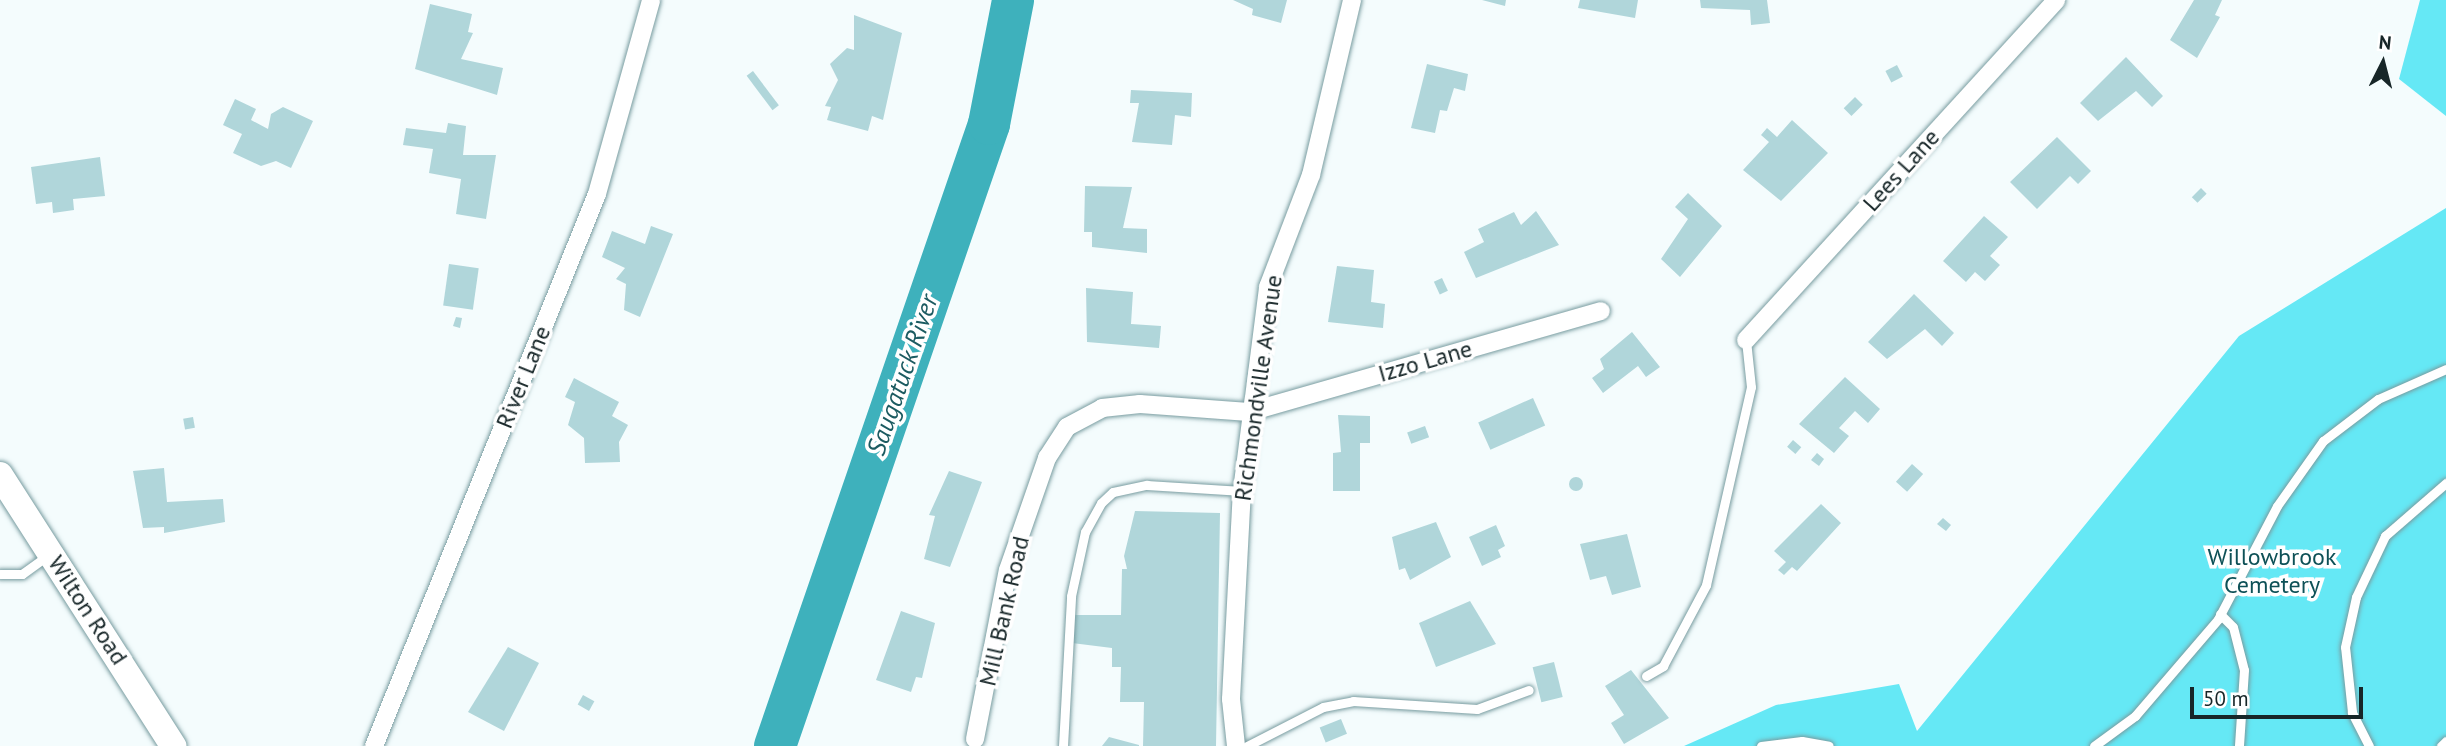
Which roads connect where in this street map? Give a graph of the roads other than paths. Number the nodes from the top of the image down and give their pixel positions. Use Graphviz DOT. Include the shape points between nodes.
graph roads {
  1 [pos="651,0"];
  2 [pos="1352,0"];
  3 [pos="2056,0"];
  4 [pos="1601,310"];
  5 [pos="1746,340"];
  6 [pos="2446,369"];
  7 [pos="1249,412"];
  8 [pos="0,475"];
  9 [pos="2446,483"];
  10 [pos="1242,491"];
  11 [pos="51,553"];
  12 [pos="0,574"];
  13 [pos="2220,614"];
  14 [pos="1646,676"];
  15 [pos="1529,690"];
  16 [pos="975,739"];
  17 [pos="2446,741"];
  18 [pos="173,746"];
  19 [pos="374,746"];
  20 [pos="1063,746"];
  21 [pos="1236,746"];
  22 [pos="1247,746"];
  23 [pos="1761,746"];
  24 [pos="1829,746"];
  25 [pos="2094,746"];
  26 [pos="2239,746"];
  27 [pos="2369,746"];
  28 [pos="2441,746"];
  1 -- 19 [label="street, River Lane" via="597,194"];
  2 -- 7 [label="street, Richmondville Avenue" via="1311,175 1268,287"];
  3 -- 5 [label="street, Lees Lane"];
  4 -- 7 [label="street, Izzo Lane"];
  5 -- 14 [label="lane" via="1751,387 1706,585 1664,666"];
  6 -- 13 [label="lane" via="2378,399 2323,441 2277,506"];
  7 -- 10 [label="street, Richmondville Avenue"];
  7 -- 16 [label="street, Mill Bank Road" via="1115,406 1067,427 1047,458 1008,570"];
  8 -- 11 [label="main road, Wilton Road"];
  9 -- 27 [label="lane" via="2385,536 2356,597 2345,648 2352,712"];
  10 -- 20 [label="lane" via="1147,485 1120,489 1101,503 1085,532 1071,596"];
  10 -- 21 [label="street, Richmondville Avenue" via="1231,699"];
  11 -- 12 [label="lane" via="22,574"];
  11 -- 18 [label="main road, Wilton Road"];
  13 -- 25 [label="lane" via="2136,716"];
  13 -- 26 [label="lane" via="2233,627 2244,670"];
  15 -- 22 [label="lane" via="1477,709 1343,703"];
  17 -- 28 [label="lane"];
  23 -- 24 [label="lane" via="1802,741"];
}
